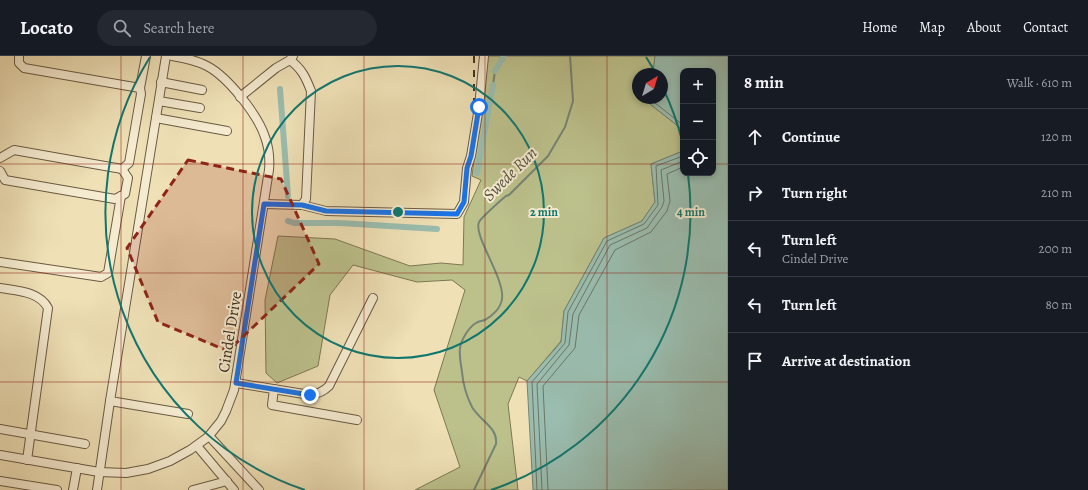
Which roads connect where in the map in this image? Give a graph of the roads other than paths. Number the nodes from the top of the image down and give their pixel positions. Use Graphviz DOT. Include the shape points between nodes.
graph roads {
  1 [pos="19,56"];
  2 [pos="146,56"];
  3 [pos="166,56"];
  4 [pos="172,56"];
  5 [pos="484,56"];
  6 [pos="292,58"];
  7 [pos="162,82"];
  8 [pos="140,88"];
  9 [pos="202,90"];
  10 [pos="240,97"];
  11 [pos="158,101"];
  12 [pos="200,108"];
  13 [pos="156,118"];
  14 [pos="227,132"];
  15 [pos="0,158"];
  16 [pos="122,169"];
  17 [pos="0,171"];
  18 [pos="121,196"];
  19 [pos="264,204"];
  20 [pos="302,205"];
  21 [pos="0,262"];
  22 [pos="0,288"];
  23 [pos="373,298"];
  24 [pos="236,383"];
  25 [pos="274,389"];
  26 [pos="110,401"];
  27 [pos="188,414"];
  28 [pos="357,420"];
  29 [pos="0,429"];
  30 [pos="31,435"];
  31 [pos="209,436"];
  32 [pos="85,444"];
  33 [pos="197,446"];
  34 [pos="0,455"];
  35 [pos="27,460"];
  36 [pos="77,468"];
  37 [pos="99,472"];
  38 [pos="0,481"];
  39 [pos="227,481"];
  40 [pos="56,490"];
  41 [pos="73,490"];
  42 [pos="97,490"];
  43 [pos="192,490"];
  44 [pos="234,490"];
  45 [pos="259,490"];
  1 -- 8 [label="street" via="19,63 24,68"];
  2 -- 8 [label="street"];
  3 -- 7 [label="street"];
  4 -- 10 [label="street, Cindel Drive" via="208,66"];
  5 -- 20 [label="street" via="464,202 457,214 326,211"];
  6 -- 10 [label="street"];
  6 -- 20 [label="street" via="307,79 311,91 306,199"];
  7 -- 9 [label="street"];
  7 -- 11 [label="street"];
  8 -- 16 [label="street" via="129,163"];
  10 -- 19 [label="street, Cindel Drive" via="262,128 268,144 270,161"];
  11 -- 12 [label="street"];
  11 -- 13 [label="street"];
  13 -- 14 [label="street"];
  13 -- 26 [label="street"];
  15 -- 16 [label="street" via="14,150"];
  16 -- 18 [label="street" via="128,178 125,194"];
  17 -- 18 [label="street" via="5,180 115,199"];
  18 -- 21 [label="street" via="108,273 101,277"];
  19 -- 20 [label="street"];
  19 -- 24 [label="street, Cindel Drive"];
  22 -- 30 [label="street" via="37,295 48,308"];
  23 -- 25 [label="street" via="325,390 310,395"];
  24 -- 25 [label="street"];
  24 -- 31 [label="street, Cindel Drive" via="226,411"];
  25 -- 28 [label="street" via="272,405"];
  26 -- 27 [label="street"];
  26 -- 37 [label="street"];
  29 -- 30 [label="street"];
  30 -- 32 [label="street"];
  30 -- 35 [label="street"];
  31 -- 33 [label="street, Cindel Drive"];
  31 -- 45 [label="street"];
  33 -- 37 [label="street, Cindel Drive" via="170,461 142,470 126,473"];
  33 -- 39 [label="street"];
  34 -- 35 [label="street, Cindel Drive"];
  35 -- 36 [label="street, Cindel Drive"];
  36 -- 37 [label="street, Cindel Drive"];
  36 -- 41 [label="street"];
  37 -- 42 [label="street"];
  38 -- 40 [label="street"];
  39 -- 43 [label="street"];
  39 -- 44 [label="street"];
}
